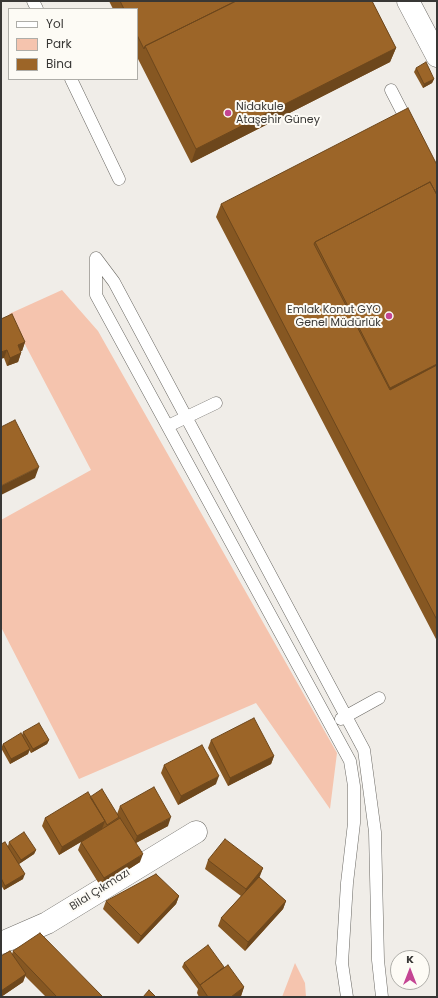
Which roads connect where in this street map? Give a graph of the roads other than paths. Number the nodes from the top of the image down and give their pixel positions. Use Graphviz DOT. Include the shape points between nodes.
graph roads {
  1 [pos="408,1"];
  2 [pos="437,56"];
  3 [pos="70,80"];
  4 [pos="391,90"];
  5 [pos="416,137"];
  6 [pos="119,179"];
  7 [pos="216,403"];
  8 [pos="187,418"];
  9 [pos="168,426"];
  10 [pos="379,698"];
  11 [pos="347,716"];
  12 [pos="332,726"];
  13 [pos="196,832"];
  14 [pos="1,943"];
  15 [pos="347,997"];
  16 [pos="382,997"];
  1 -- 2 [label="street"];
  3 -- 6 [label="lane"];
  4 -- 5 [label="lane"];
  7 -- 8 [label="lane"];
  8 -- 9 [label="lane"];
  8 -- 9 [label="lane" via="114,282 96,258 96,295"];
  8 -- 11 [label="lane"];
  9 -- 12 [label="lane"];
  10 -- 11 [label="lane"];
  11 -- 12 [label="lane"];
  11 -- 16 [label="lane" via="364,750 369,779 375,832 378,960"];
  12 -- 15 [label="lane" via="350,761 354,786 354,823 342,963"];
  13 -- 14 [label="street, Bilal Çıkmazı" via="47,923"];
}
